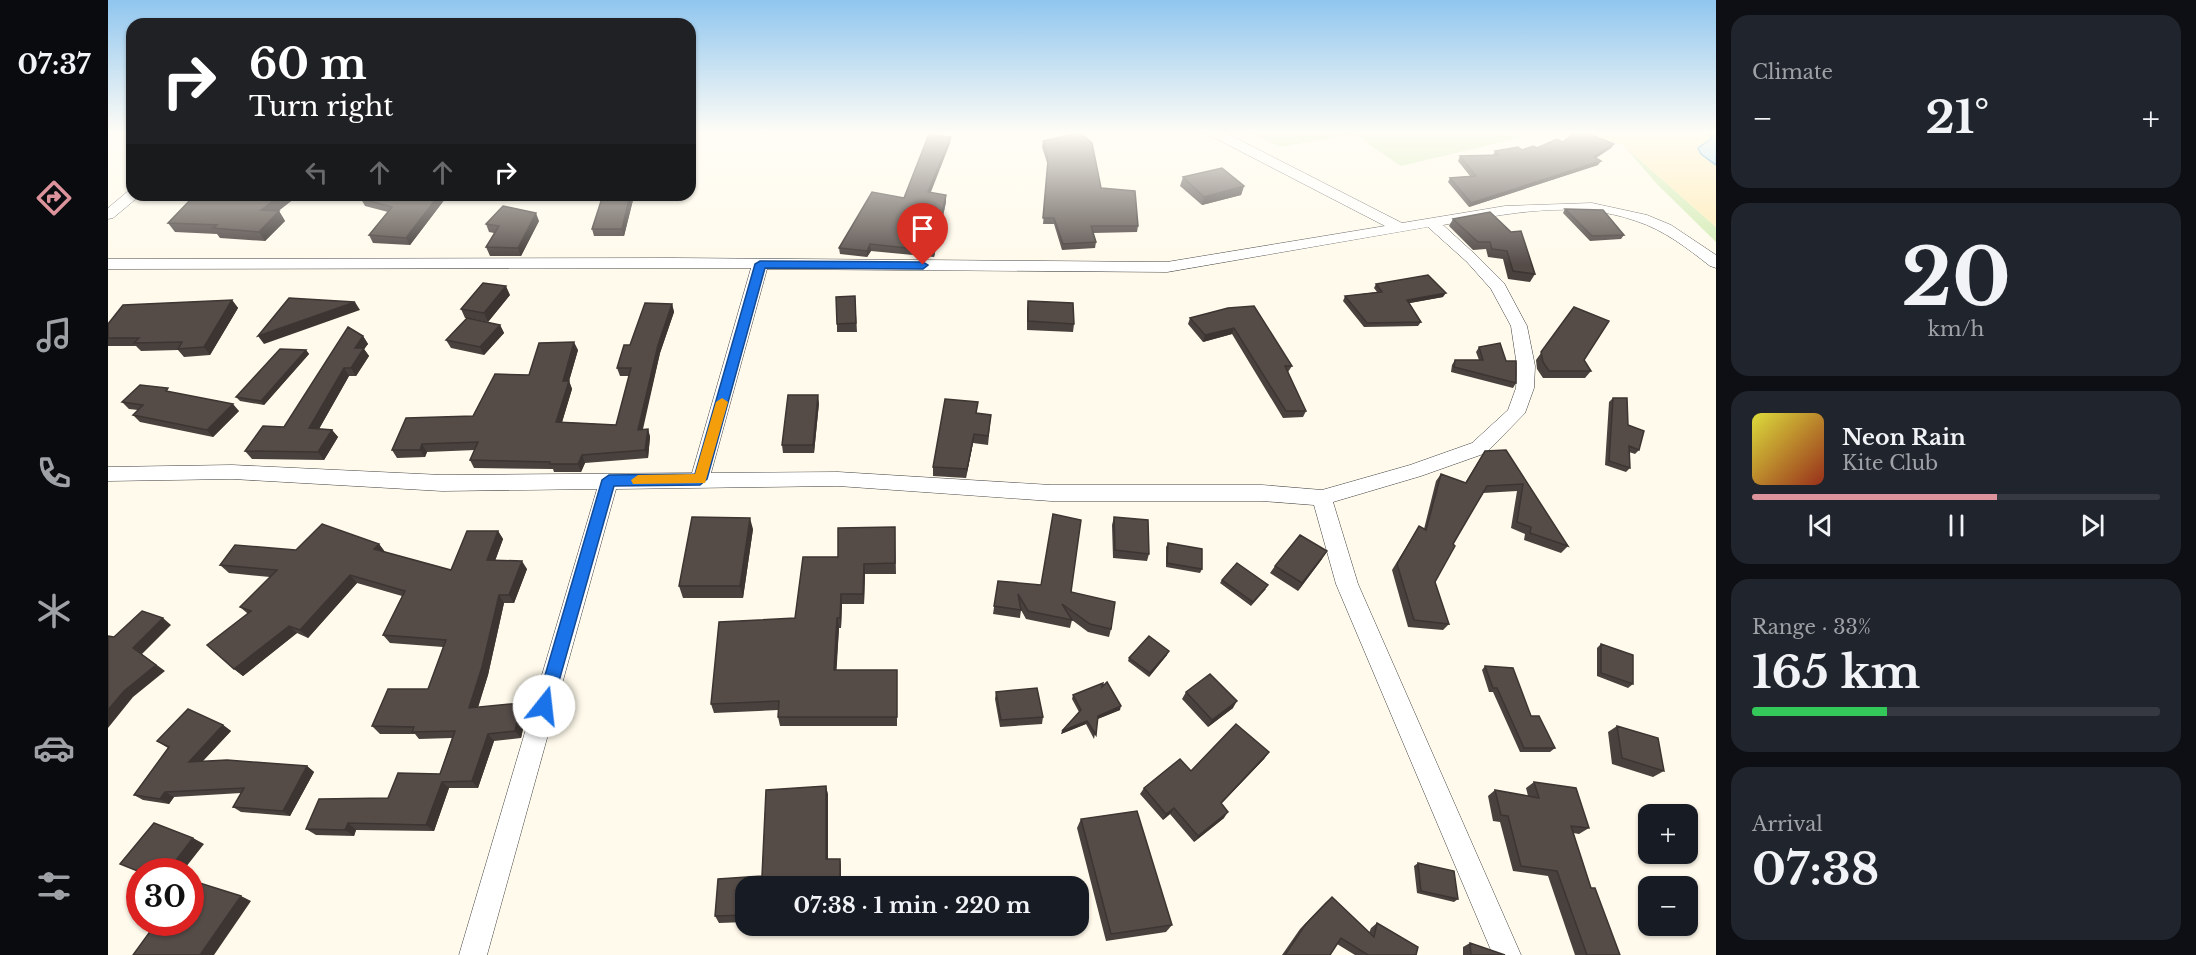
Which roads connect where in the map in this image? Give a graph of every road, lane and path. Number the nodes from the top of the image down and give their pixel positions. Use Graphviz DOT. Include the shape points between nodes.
graph roads {
  1 [pos="1301,177"];
  2 [pos="126,200"];
  3 [pos="108,215"];
  4 [pos="1432,223"];
  5 [pos="1401,228"];
  6 [pos="1716,263"];
  7 [pos="108,264"];
  8 [pos="760,264"];
  9 [pos="108,474"];
  10 [pos="700,479"];
  11 [pos="609,480"];
  12 [pos="1322,498"];
  13 [pos="473,955"];
  14 [pos="1507,955"];
  1 -- 5 [label="street"];
  2 -- 3 [label="street"];
  4 -- 5 [label="street"];
  4 -- 6 [label="street" via="1543,207 1617,210 1644,217 1672,231"];
  4 -- 12 [label="street" via="1498,286 1519,326 1525,388 1516,413 1479,448"];
  5 -- 8 [label="street" via="1167,267"];
  7 -- 8 [label="street"];
  8 -- 10 [label="street"];
  9 -- 11 [label="street" via="232,472 442,483"];
  10 -- 11 [label="street"];
  10 -- 12 [label="street" via="838,479 1051,493 1262,493"];
  11 -- 13 [label="street"];
  12 -- 14 [label="street" via="1347,584"];
}
